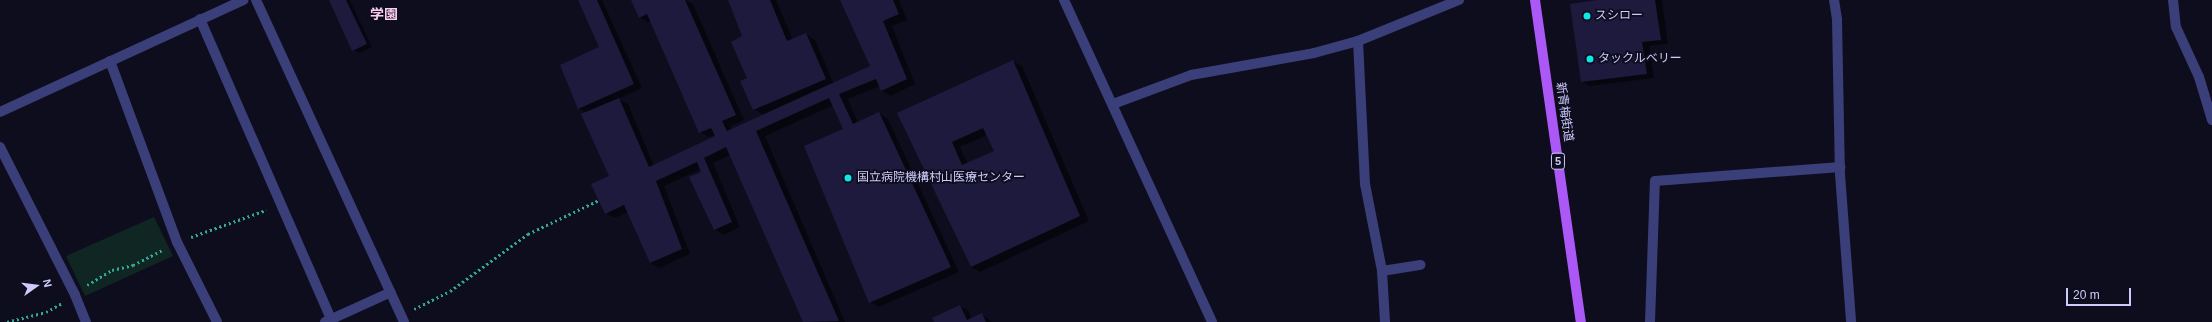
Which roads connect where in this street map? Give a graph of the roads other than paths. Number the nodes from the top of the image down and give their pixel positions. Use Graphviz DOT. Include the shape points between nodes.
graph roads {
  1 [pos="243,0"];
  2 [pos="256,0"];
  3 [pos="1064,0"];
  4 [pos="1459,0"];
  5 [pos="1535,0"];
  6 [pos="1834,0"];
  7 [pos="2173,0"];
  8 [pos="200,19"];
  9 [pos="1358,41"];
  10 [pos="110,62"];
  11 [pos="1113,104"];
  12 [pos="0,112"];
  13 [pos="2212,120"];
  14 [pos="0,147"];
  15 [pos="1840,167"];
  16 [pos="1421,265"];
  17 [pos="1382,271"];
  18 [pos="391,292"];
  19 [pos="327,321"];
  20 [pos="86,322"];
  21 [pos="217,322"];
  22 [pos="404,322"];
  23 [pos="1212,322"];
  24 [pos="1385,322"];
  25 [pos="1582,322"];
  26 [pos="1650,322"];
  27 [pos="1851,322"];
  1 -- 8 [label="street"];
  2 -- 18 [label="street"];
  3 -- 11 [label="street"];
  4 -- 9 [label="street"];
  5 -- 25 [label="main road, 新青梅街道 / 5"];
  6 -- 15 [label="street" via="1837,20"];
  7 -- 13 [label="street" via="2176,27 2199,77"];
  8 -- 10 [label="street"];
  8 -- 19 [label="street"];
  9 -- 11 [label="street" via="1314,53 1191,75"];
  9 -- 17 [label="street" via="1365,184"];
  10 -- 12 [label="street"];
  10 -- 21 [label="street" via="177,242"];
  11 -- 23 [label="street"];
  14 -- 20 [label="street" via="75,295"];
  15 -- 26 [label="street" via="1655,181"];
  15 -- 27 [label="street"];
  16 -- 17 [label="street"];
  17 -- 24 [label="street"];
  18 -- 19 [label="street"];
  18 -- 22 [label="street"];
}
